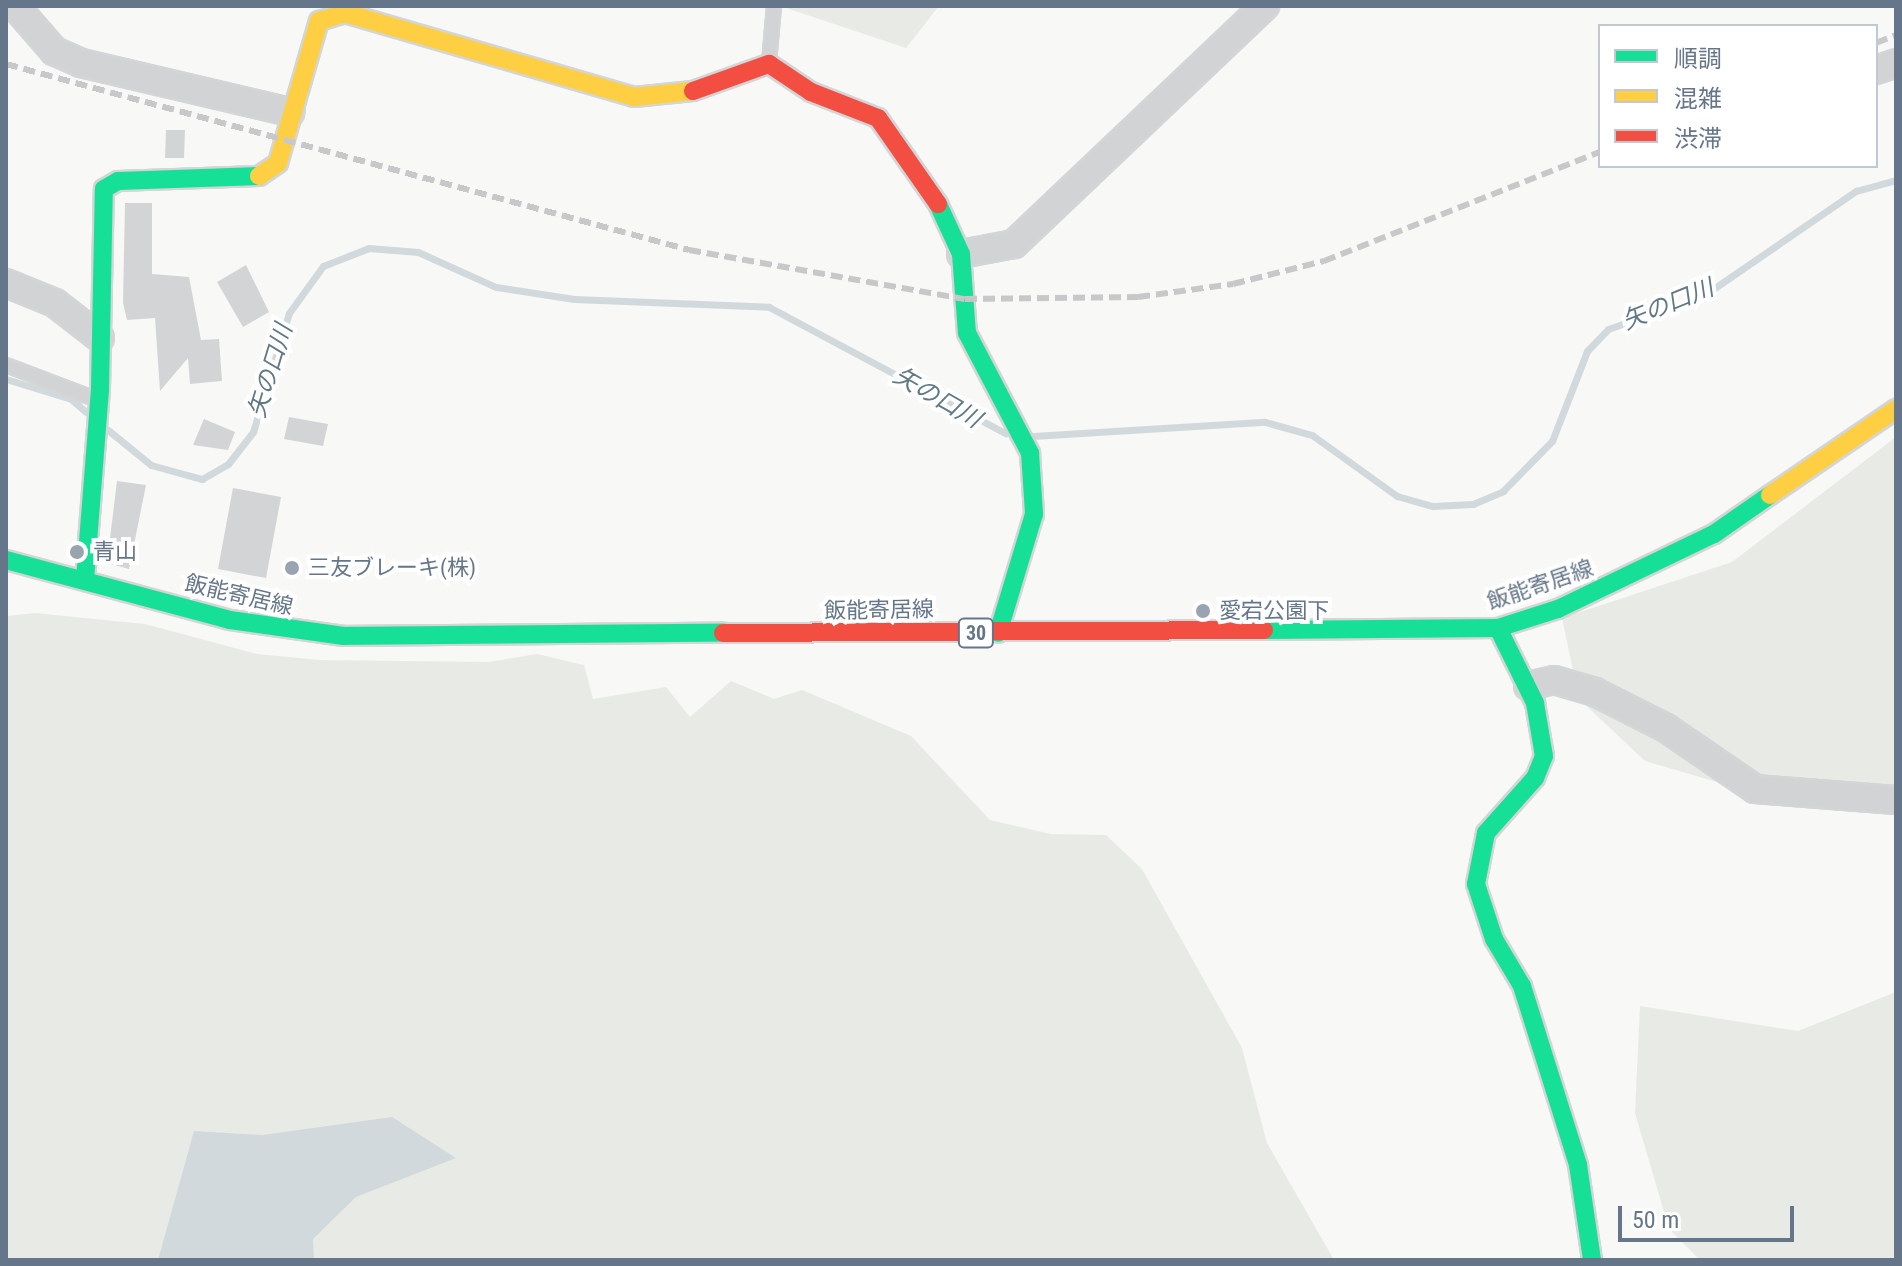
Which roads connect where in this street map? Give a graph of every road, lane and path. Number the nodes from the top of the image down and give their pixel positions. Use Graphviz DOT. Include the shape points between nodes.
graph roads {
  1 [pos="15,6"];
  2 [pos="774,6"];
  3 [pos="1265,6"];
  4 [pos="318,14"];
  5 [pos="769,64"];
  6 [pos="290,112"];
  7 [pos="961,254"];
  8 [pos="6,283"];
  9 [pos="100,338"];
  10 [pos="6,365"];
  11 [pos="99,403"];
  12 [pos="1896,409"];
  13 [pos="6,560"];
  14 [pos="85,580"];
  15 [pos="1498,628"];
  16 [pos="998,633"];
  17 [pos="1528,686"];
  18 [pos="1896,800"];
  19 [pos="1592,1260"];
  1 -- 6 [label="street" via="54,51 81,63"];
  2 -- 5 [label="lane"];
  3 -- 7 [label="street" via="1014,244"];
  4 -- 5 [label="street" via="345,13 634,97 674,98"];
  4 -- 6 [label="street"];
  5 -- 7 [label="street" via="823,98 878,118 917,163"];
  6 -- 9 [label="street" via="278,163 266,176 118,181 104,189"];
  7 -- 16 [label="street" via="967,333 1030,453 1034,514"];
  8 -- 9 [label="street" via="55,303"];
  9 -- 11 [label="street"];
  10 -- 11 [label="lane" via="73,384"];
  11 -- 14 [label="street"];
  12 -- 15 [label="street, 飯能寄居線 / 30" via="1714,534 1600,590"];
  13 -- 14 [label="street, 飯能寄居線 / 30"];
  14 -- 16 [label="street, 飯能寄居線 / 30" via="291,633"];
  15 -- 16 [label="street, 飯能寄居線 / 30"];
  15 -- 17 [label="street"];
  17 -- 18 [label="street" via="1554,680 1595,692 1666,728 1755,789"];
  17 -- 19 [label="street" via="1545,733 1544,756 1526,790 1486,833 1476,884 1494,939 1522,986 1578,1165"];
}
